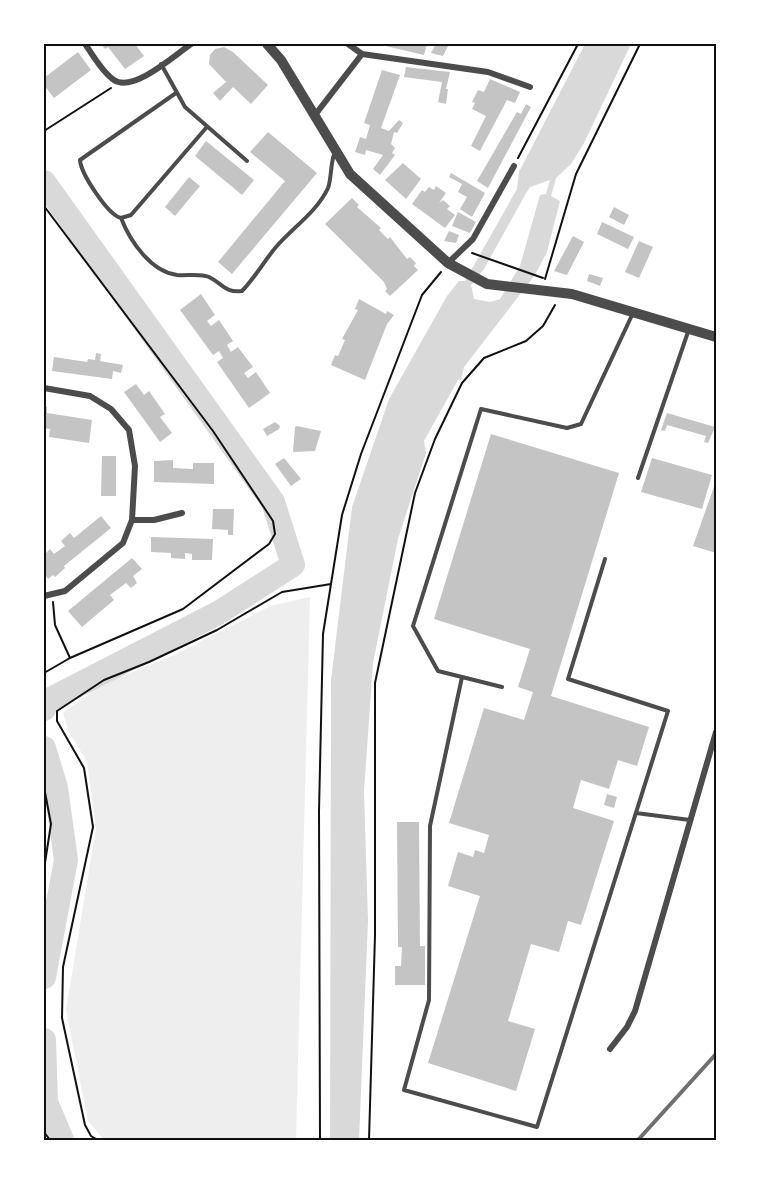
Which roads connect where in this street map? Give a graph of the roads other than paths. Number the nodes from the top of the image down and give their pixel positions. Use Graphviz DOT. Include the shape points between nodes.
graph roads {
  1 [pos="85,44"];
  2 [pos="191,44"];
  3 [pos="267,44"];
  4 [pos="274,44"];
  5 [pos="348,44"];
  6 [pos="183,46"];
  7 [pos="362,54"];
  8 [pos="281,60"];
  9 [pos="161,64"];
  10 [pos="530,87"];
  11 [pos="176,93"];
  12 [pos="314,116"];
  13 [pos="206,128"];
  14 [pos="335,151"];
  15 [pos="247,161"];
  16 [pos="514,166"];
  17 [pos="121,218"];
  18 [pos="453,266"];
  19 [pos="634,312"];
  20 [pos="689,328"];
  21 [pos="717,337"];
  22 [pos="44,388"];
  23 [pos="638,478"];
  24 [pos="182,513"];
  25 [pos="132,520"];
  26 [pos="604,559"];
  27 [pos="44,596"];
  28 [pos="462,677"];
  29 [pos="502,687"];
  30 [pos="717,732"];
  31 [pos="636,813"];
  32 [pos="690,820"];
  33 [pos="610,1049"];
  1 -- 9 [label="street" via="118,83 135,82"];
  2 -- 6 [label="street"];
  3 -- 8 [label="street"];
  4 -- 8 [label="street"];
  5 -- 7 [label="street"];
  6 -- 9 [label="street"];
  7 -- 10 [label="street" via="488,72"];
  7 -- 12 [label="street"];
  8 -- 12 [label="street"];
  9 -- 11 [label="lane"];
  11 -- 13 [label="lane"];
  11 -- 17 [label="lane" via="80,160 87,180 112,214"];
  12 -- 14 [label="street"];
  13 -- 15 [label="lane"];
  13 -- 17 [label="lane" via="135,212"];
  14 -- 17 [label="lane" via="329,185 323,195 242,291 225,290 202,275 178,275 157,268"];
  14 -- 18 [label="street" via="350,174"];
  16 -- 18 [label="street"];
  18 -- 19 [label="street" via="487,284 561,292"];
  19 -- 20 [label="street"];
  19 -- 28 [label="lane" via="581,424 567,428 481,409 413,626 438,671"];
  20 -- 21 [label="street"];
  20 -- 23 [label="lane"];
  22 -- 25 [label="street" via="90,396 124,422 135,456"];
  24 -- 25 [label="street" via="154,520"];
  25 -- 27 [label="street" via="118,548 70,587"];
  26 -- 31 [label="lane" via="568,679 668,711"];
  28 -- 29 [label="lane"];
  28 -- 31 [label="lane" via="430,825 429,1000 404,1090 537,1127"];
  30 -- 32 [label="street"];
  31 -- 32 [label="lane"];
  32 -- 33 [label="street" via="633,1018"];
}
